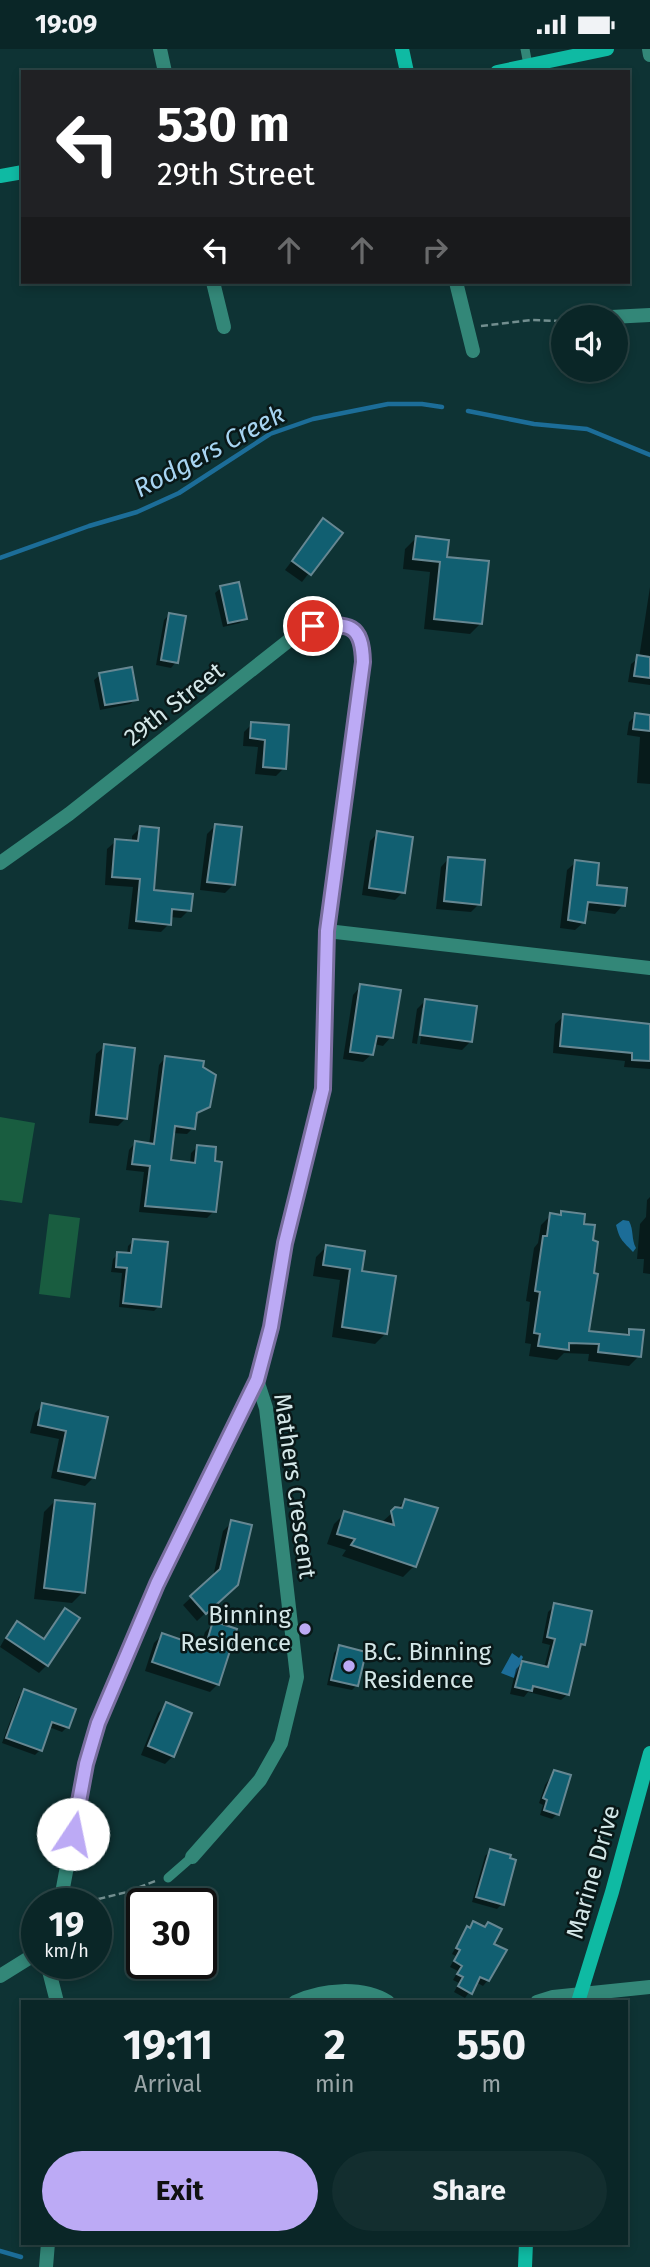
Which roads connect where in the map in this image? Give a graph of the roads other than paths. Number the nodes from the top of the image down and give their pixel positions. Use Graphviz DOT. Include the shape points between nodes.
graph roads {
  1 [pos="160,49"];
  2 [pos="402,49"];
  3 [pos="525,49"];
  4 [pos="607,49"];
  5 [pos="649,49"];
  6 [pos="650,55"];
  7 [pos="529,68"];
  8 [pos="165,70"];
  9 [pos="407,70"];
  10 [pos="21,172"];
  11 [pos="0,176"];
  12 [pos="213,284"];
  13 [pos="456,284"];
  14 [pos="650,315"];
  15 [pos="628,316"];
  16 [pos="224,327"];
  17 [pos="473,351"];
  18 [pos="0,863"];
  19 [pos="327,931"];
  20 [pos="650,968"];
  21 [pos="257,1380"];
  22 [pos="650,1753"];
  23 [pos="192,1857"];
  24 [pos="168,1878"];
  25 [pos="63,1888"];
  26 [pos="21,1963"];
  27 [pos="0,1976"];
  28 [pos="51,1979"];
  29 [pos="650,1987"];
  30 [pos="579,1998"];
  31 [pos="56,2000"];
  32 [pos="301,2000"];
  33 [pos="384,2000"];
  34 [pos="543,2000"];
  35 [pos="48,2245"];
  36 [pos="526,2245"];
  37 [pos="46,2267"];
  38 [pos="525,2267"];
  1 -- 8 [label="street"];
  2 -- 9 [label="main road"];
  3 -- 7 [label="lane"];
  4 -- 7 [label="main road"];
  5 -- 6 [label="street"];
  10 -- 11 [label="main road"];
  12 -- 16 [label="street"];
  13 -- 17 [label="street"];
  14 -- 15 [label="street"];
  18 -- 19 [label="street, 29th Street" via="292,638 313,626 346,626 357,632 363,643 363,662"];
  19 -- 20 [label="street"];
  19 -- 21 [label="street" via="323,1089"];
  21 -- 23 [label="street, Mathers Crescent" via="266,1408 297,1677 281,1743 260,1780"];
  21 -- 25 [label="street" via="157,1584 98,1723"];
  22 -- 30 [label="main road, Marine Drive"];
  23 -- 24 [label="lane"];
  26 -- 27 [label="street"];
  28 -- 31 [label="street"];
  29 -- 30 [label="street"];
  30 -- 34 [label="street"];
  32 -- 33 [label="street" via="357,1991"];
  35 -- 37 [label="street"];
  36 -- 38 [label="main road"];
}
